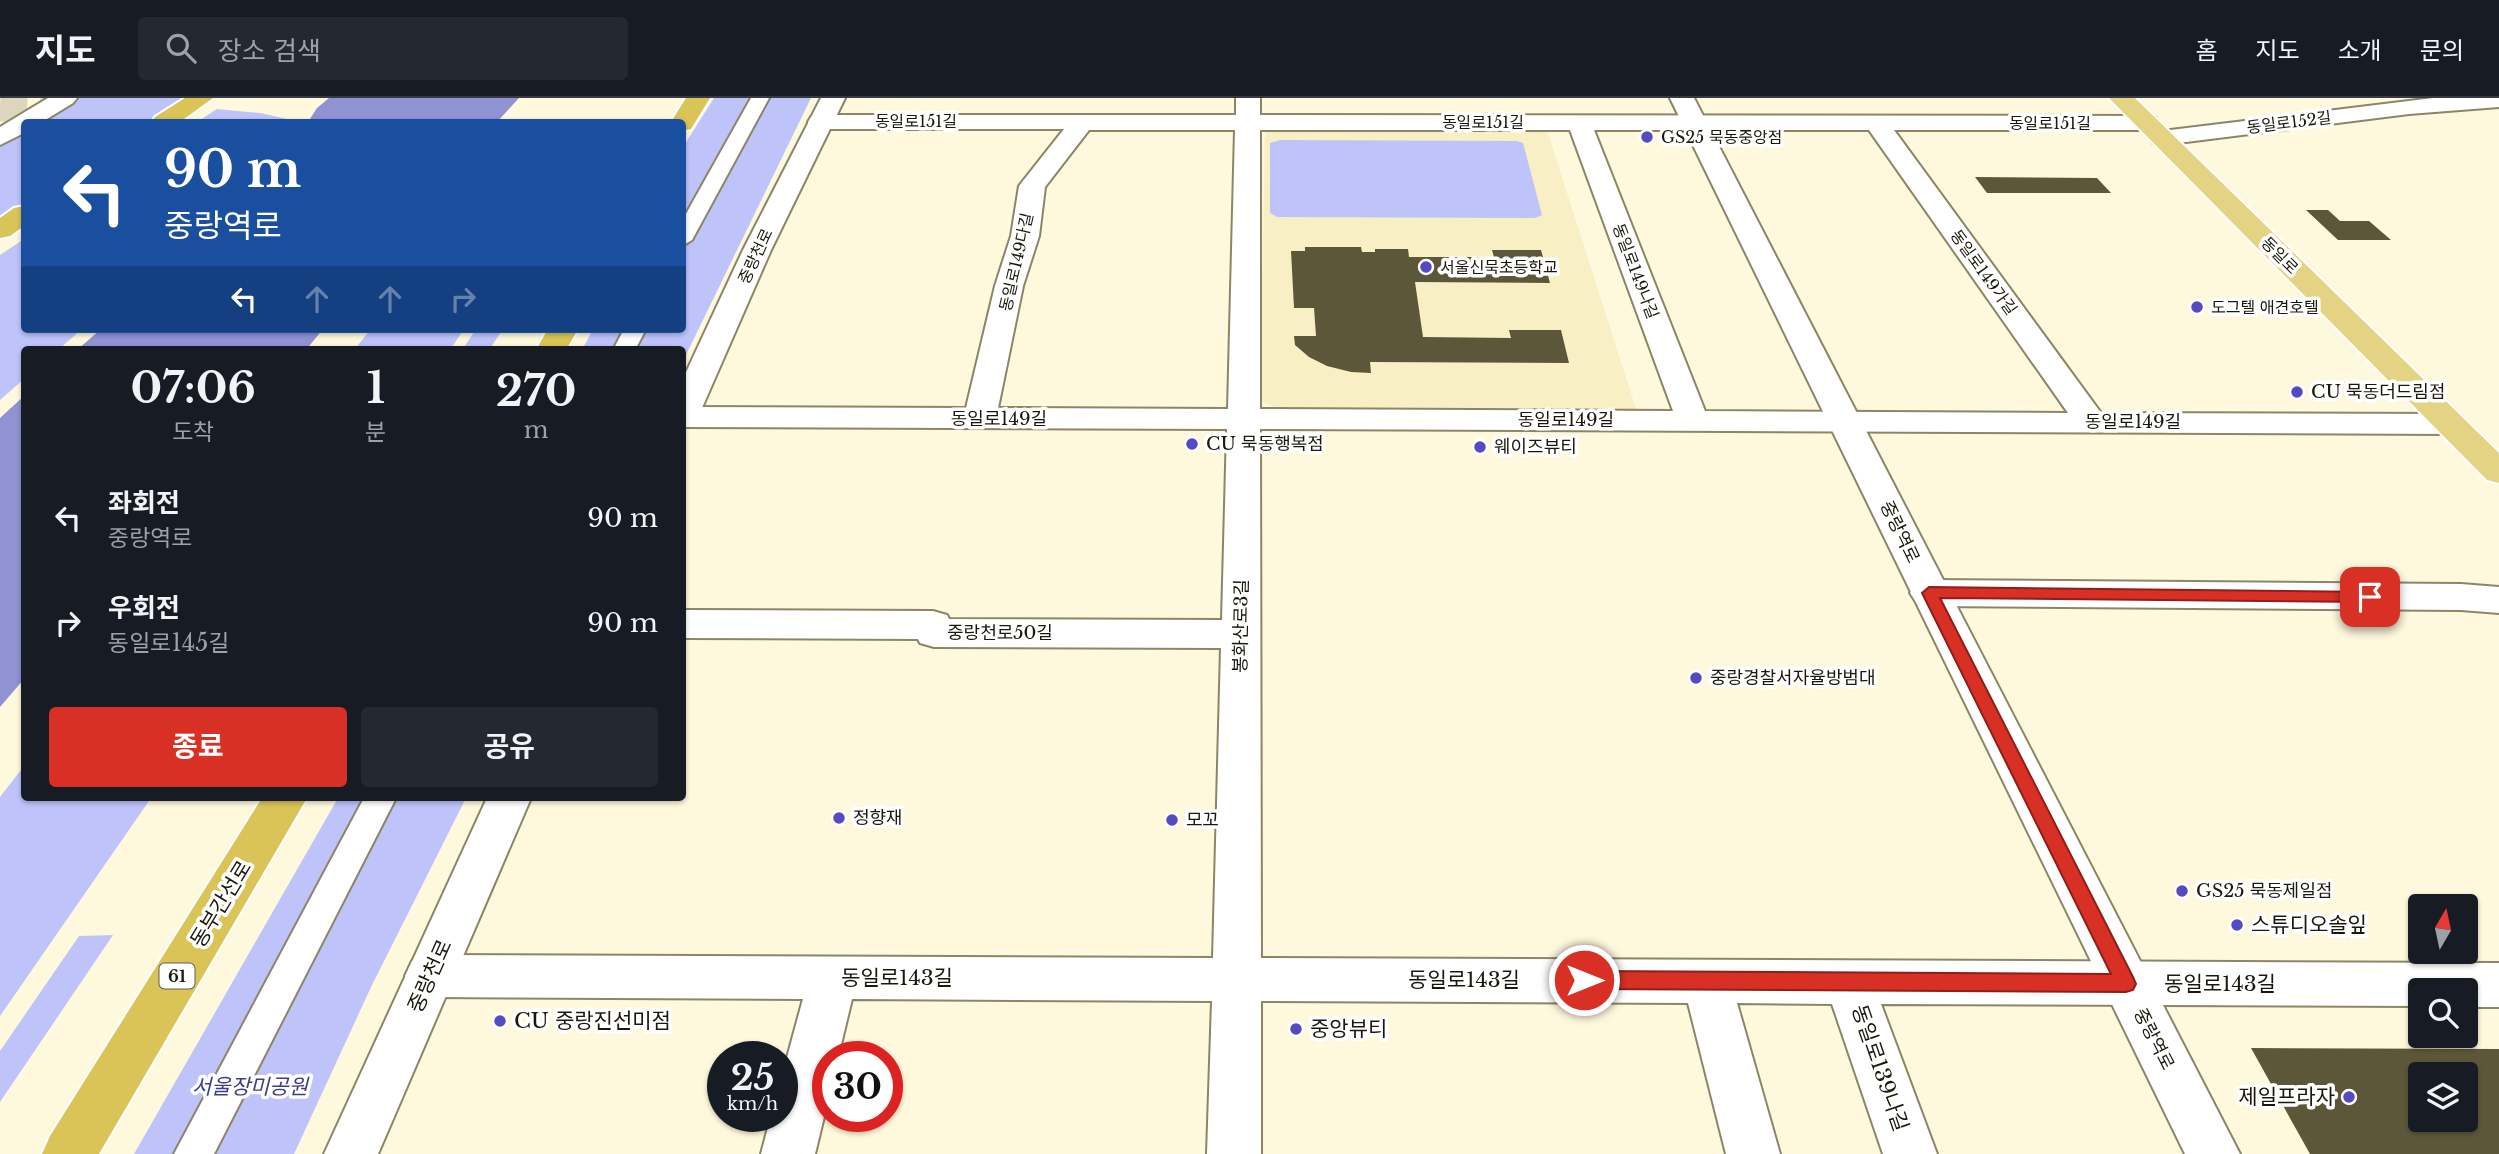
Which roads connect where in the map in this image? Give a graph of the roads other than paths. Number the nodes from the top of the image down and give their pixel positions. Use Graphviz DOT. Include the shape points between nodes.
graph roads {
  1 [pos="65,98"];
  2 [pos="201,98"];
  3 [pos="698,98"];
  4 [pos="760,98"];
  5 [pos="1891,98"];
  6 [pos="1971,98"];
  7 [pos="2121,98"];
  8 [pos="2499,100"];
  9 [pos="826,110"];
  10 [pos="1248,110"];
  11 [pos="1466,110"];
  12 [pos="1688,110"];
  13 [pos="31,119"];
  14 [pos="169,119"];
  15 [pos="685,119"];
  16 [pos="1083,121"];
  17 [pos="1579,122"];
  18 [pos="1876,122"];
  19 [pos="1909,122"];
  20 [pos="1992,123"];
  21 [pos="21,125"];
  22 [pos="2154,130"];
  23 [pos="0,138"];
  24 [pos="21,216"];
  25 [pos="0,230"];
  26 [pos="686,233"];
  27 [pos="686,408"];
  28 [pos="686,417"];
  29 [pos="980,419"];
  30 [pos="1244,419"];
  31 [pos="1693,421"];
  32 [pos="1845,421"];
  33 [pos="2091,422"];
  34 [pos="2450,424"];
  35 [pos="2499,472"];
  36 [pos="1929,593"];
  37 [pos="2499,600"];
  38 [pos="686,624"];
  39 [pos="1241,634"];
  40 [pos="283,801"];
  41 [pos="378,801"];
  42 [pos="508,801"];
  43 [pos="429,976"];
  44 [pos="832,977"];
  45 [pos="1236,979"];
  46 [pos="1707,981"];
  47 [pos="1849,982"];
  48 [pos="2126,984"];
  49 [pos="2499,985"];
  50 [pos="69,1154"];
  51 [pos="193,1154"];
  52 [pos="351,1154"];
  53 [pos="788,1154"];
  54 [pos="1234,1154"];
  55 [pos="1754,1154"];
  56 [pos="1910,1154"];
  57 [pos="2213,1154"];
  1 -- 13 [label="street"];
  2 -- 14 [label="highway"];
  3 -- 15 [label="highway"];
  4 -- 26 [label="street"];
  5 -- 19 [label="street"];
  6 -- 20 [label="street"];
  7 -- 22 [label="main road, 동일로"];
  8 -- 22 [label="street, 동일로152길"];
  9 -- 16 [label="street, 동일로151길"];
  9 -- 27 [label="street, 중랑천로"];
  10 -- 11 [label="street, 동일로151길"];
  10 -- 16 [label="street, 동일로151길"];
  10 -- 30 [label="street, 봉화산로3길"];
  11 -- 17 [label="street, 동일로151길"];
  12 -- 17 [label="street, 동일로151길"];
  12 -- 18 [label="street, 동일로151길"];
  12 -- 32 [label="street, 중랑역로"];
  16 -- 29 [label="street, 동일로149다길" via="1032,186 1025,236 1009,286"];
  17 -- 31 [label="street, 동일로149나길"];
  18 -- 19 [label="street, 동일로151길"];
  18 -- 33 [label="street, 동일로149가길"];
  19 -- 20 [label="street, 동일로151길"];
  20 -- 22 [label="street, 동일로151길"];
  21 -- 23 [label="street"];
  22 -- 34 [label="main road, 동일로"];
  24 -- 25 [label="highway"];
  28 -- 29 [label="street, 동일로149길"];
  29 -- 30 [label="street, 동일로149길"];
  30 -- 31 [label="street, 동일로149길"];
  30 -- 39 [label="street, 봉화산로3길"];
  31 -- 32 [label="street, 동일로149길"];
  32 -- 33 [label="street, 동일로149길"];
  32 -- 36 [label="street, 중랑역로"];
  33 -- 34 [label="street, 동일로149길"];
  34 -- 35 [label="main road, 동일로"];
  36 -- 37 [label="street"];
  36 -- 48 [label="street, 중랑역로"];
  38 -- 39 [label="street, 중랑천로50길" via="933,625 934,633"];
  39 -- 45 [label="street, 봉화산로3길"];
  40 -- 50 [label="highway, 동부간선로 / 61"];
  41 -- 51 [label="street"];
  42 -- 43 [label="street, 중랑천로"];
  43 -- 44 [label="street, 동일로143길"];
  43 -- 52 [label="street, 중랑천로"];
  44 -- 45 [label="street, 동일로143길"];
  44 -- 53 [label="street"];
  45 -- 46 [label="street, 동일로143길"];
  45 -- 54 [label="street, 봉화산로3길"];
  46 -- 47 [label="street, 동일로143길"];
  46 -- 55 [label="street"];
  47 -- 48 [label="street, 동일로143길"];
  47 -- 56 [label="street, 동일로139나길"];
  48 -- 49 [label="street, 동일로143길"];
  48 -- 57 [label="street, 중랑역로"];
}
